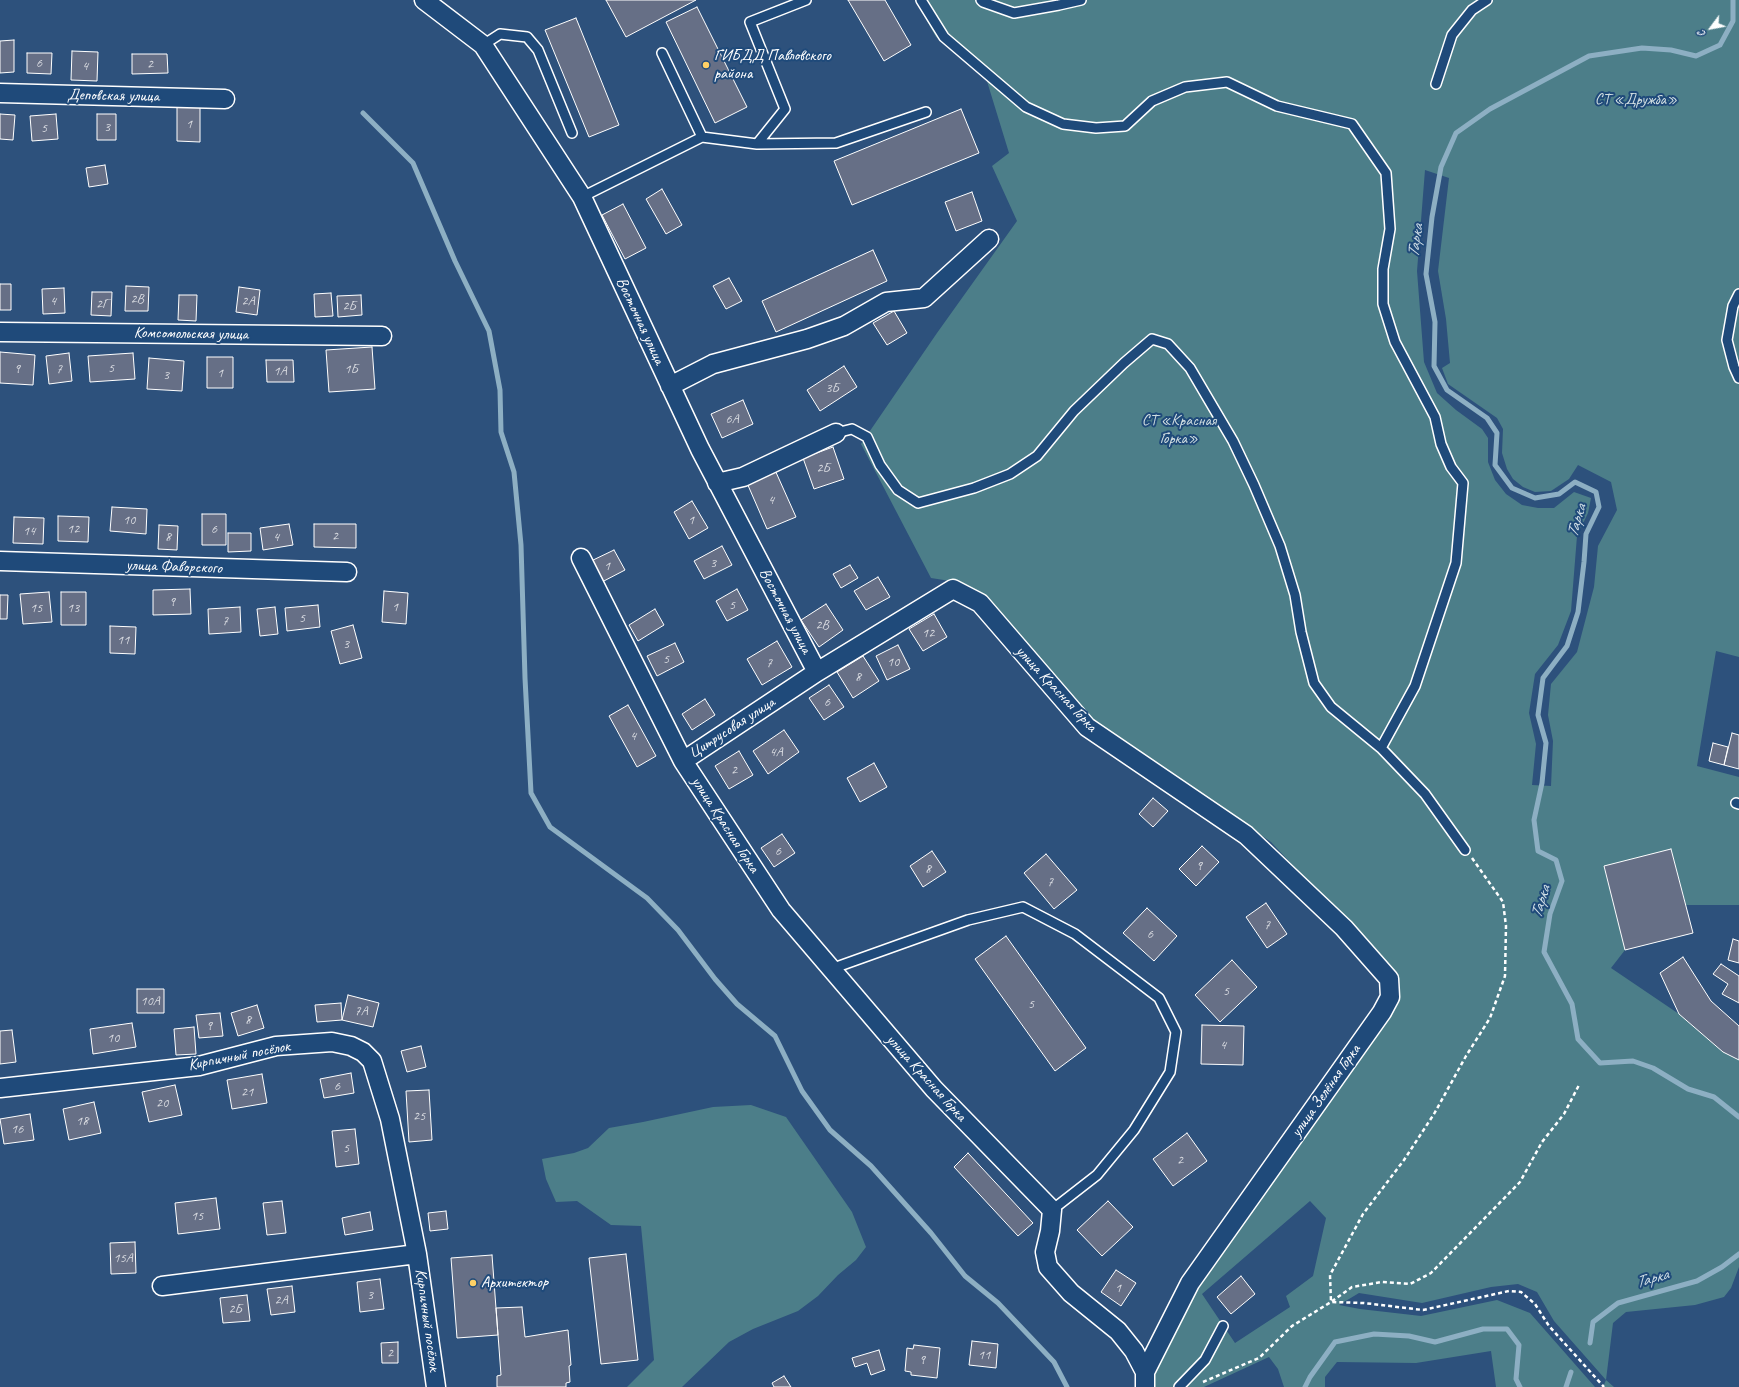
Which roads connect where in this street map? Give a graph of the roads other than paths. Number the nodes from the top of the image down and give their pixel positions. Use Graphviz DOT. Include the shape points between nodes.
graph roads {
  1 [pos="424,0"];
  2 [pos="806,0"];
  3 [pos="921,0"];
  4 [pos="981,0"];
  5 [pos="1081,0"];
  6 [pos="1487,0"];
  7 [pos="483,45"];
  8 [pos="662,53"];
  9 [pos="1436,84"];
  10 [pos="0,93"];
  11 [pos="225,99"];
  12 [pos="926,112"];
  13 [pos="572,133"];
  14 [pos="702,137"];
  15 [pos="757,144"];
  16 [pos="582,197"];
  17 [pos="989,239"];
  18 [pos="1739,294"];
  19 [pos="0,332"];
  20 [pos="382,336"];
  21 [pos="1739,378"];
  22 [pos="670,386"];
  23 [pos="836,433"];
  24 [pos="717,483"];
  25 [pos="582,558"];
  26 [pos="0,561"];
  27 [pos="347,572"];
  28 [pos="953,589"];
  29 [pos="817,672"];
  30 [pos="1382,748"];
  31 [pos="683,761"];
  32 [pos="1246,834"];
  33 [pos="1466,850"];
  34 [pos="831,969"];
  35 [pos="0,1088"];
  36 [pos="1052,1210"];
  37 [pos="417,1254"];
  38 [pos="162,1286"];
  39 [pos="1223,1326"];
  40 [pos="1145,1379"];
  41 [pos="436,1387"];
  42 [pos="1179,1387"];
  1 -- 7 [label="street, Восточная улица"];
  2 -- 15 [label="lane" via="750,22 785,109"];
  3 -- 30 [label="lane" via="944,37 1026,107 1064,124 1096,128 1126,126 1152,101 1185,87 1227,82 1277,106 1352,124 1386,173 1390,229 1383,269 1383,304 1395,342 1435,417 1441,444 1451,467 1463,483 1456,563 1414,686"];
  4 -- 5 [label="lane" via="1014,13"];
  6 -- 9 [label="lane" via="1472,10 1452,36"];
  7 -- 13 [label="lane" via="500,34 527,37 538,50"];
  7 -- 16 [label="street, Восточная улица"];
  8 -- 14 [label="lane"];
  10 -- 11 [label="street, Деповская улица"];
  12 -- 15 [label="lane" via="836,143"];
  14 -- 15 [label="lane"];
  14 -- 16 [label="lane"];
  16 -- 22 [label="street, Восточная улица"];
  17 -- 22 [label="street" via="924,298 886,302 844,326 807,339 713,364"];
  18 -- 21 [label="lane" via="1733,306 1727,340"];
  19 -- 20 [label="street, Комсомольская улица"];
  22 -- 24 [label="street, Восточная улица"];
  23 -- 24 [label="street" via="742,476"];
  23 -- 30 [label="lane" via="852,429 867,437 880,465 898,490 918,503 967,490 1010,474 1037,456 1074,411 1129,358 1152,339 1168,344 1190,368 1233,441 1254,485 1280,546 1295,595 1314,683 1331,707"];
  24 -- 29 [label="street, Восточная улица"];
  25 -- 31 [label="street, Цитрусовая улица"];
  26 -- 27 [label="street, улица Фаворского"];
  28 -- 29 [label="street, Цитрусовая улица"];
  28 -- 32 [label="street, улица Красная Горка" via="980,604 1086,727"];
  29 -- 31 [label="street, Цитрусовая улица"];
  30 -- 33 [label="lane" via="1426,794"];
  31 -- 34 [label="street, улица Красная Горка" via="781,910"];
  32 -- 40 [label="street, улица Зелёная Горка" via="1344,928 1389,979 1390,996 1382,1012 1190,1283"];
  34 -- 36 [label="street, улица Красная Горка" via="934,1089"];
  34 -- 36 [label="lane" via="968,920 1023,907 1075,934 1159,998 1176,1032 1170,1072 1134,1130 1097,1175"];
  35 -- 37 [label="street, Кирпичный посёлок" via="199,1066 276,1046 332,1042 351,1046 363,1052 372,1061 390,1119"];
  36 -- 40 [label="street" via="1045,1252 1048,1267 1071,1293 1118,1331 1134,1351"];
  37 -- 38 [label="street, Кирпичный посёлок"];
  37 -- 41 [label="street, Кирпичный посёлок"];
  39 -- 42 [label="lane" via="1205,1360"];
}
